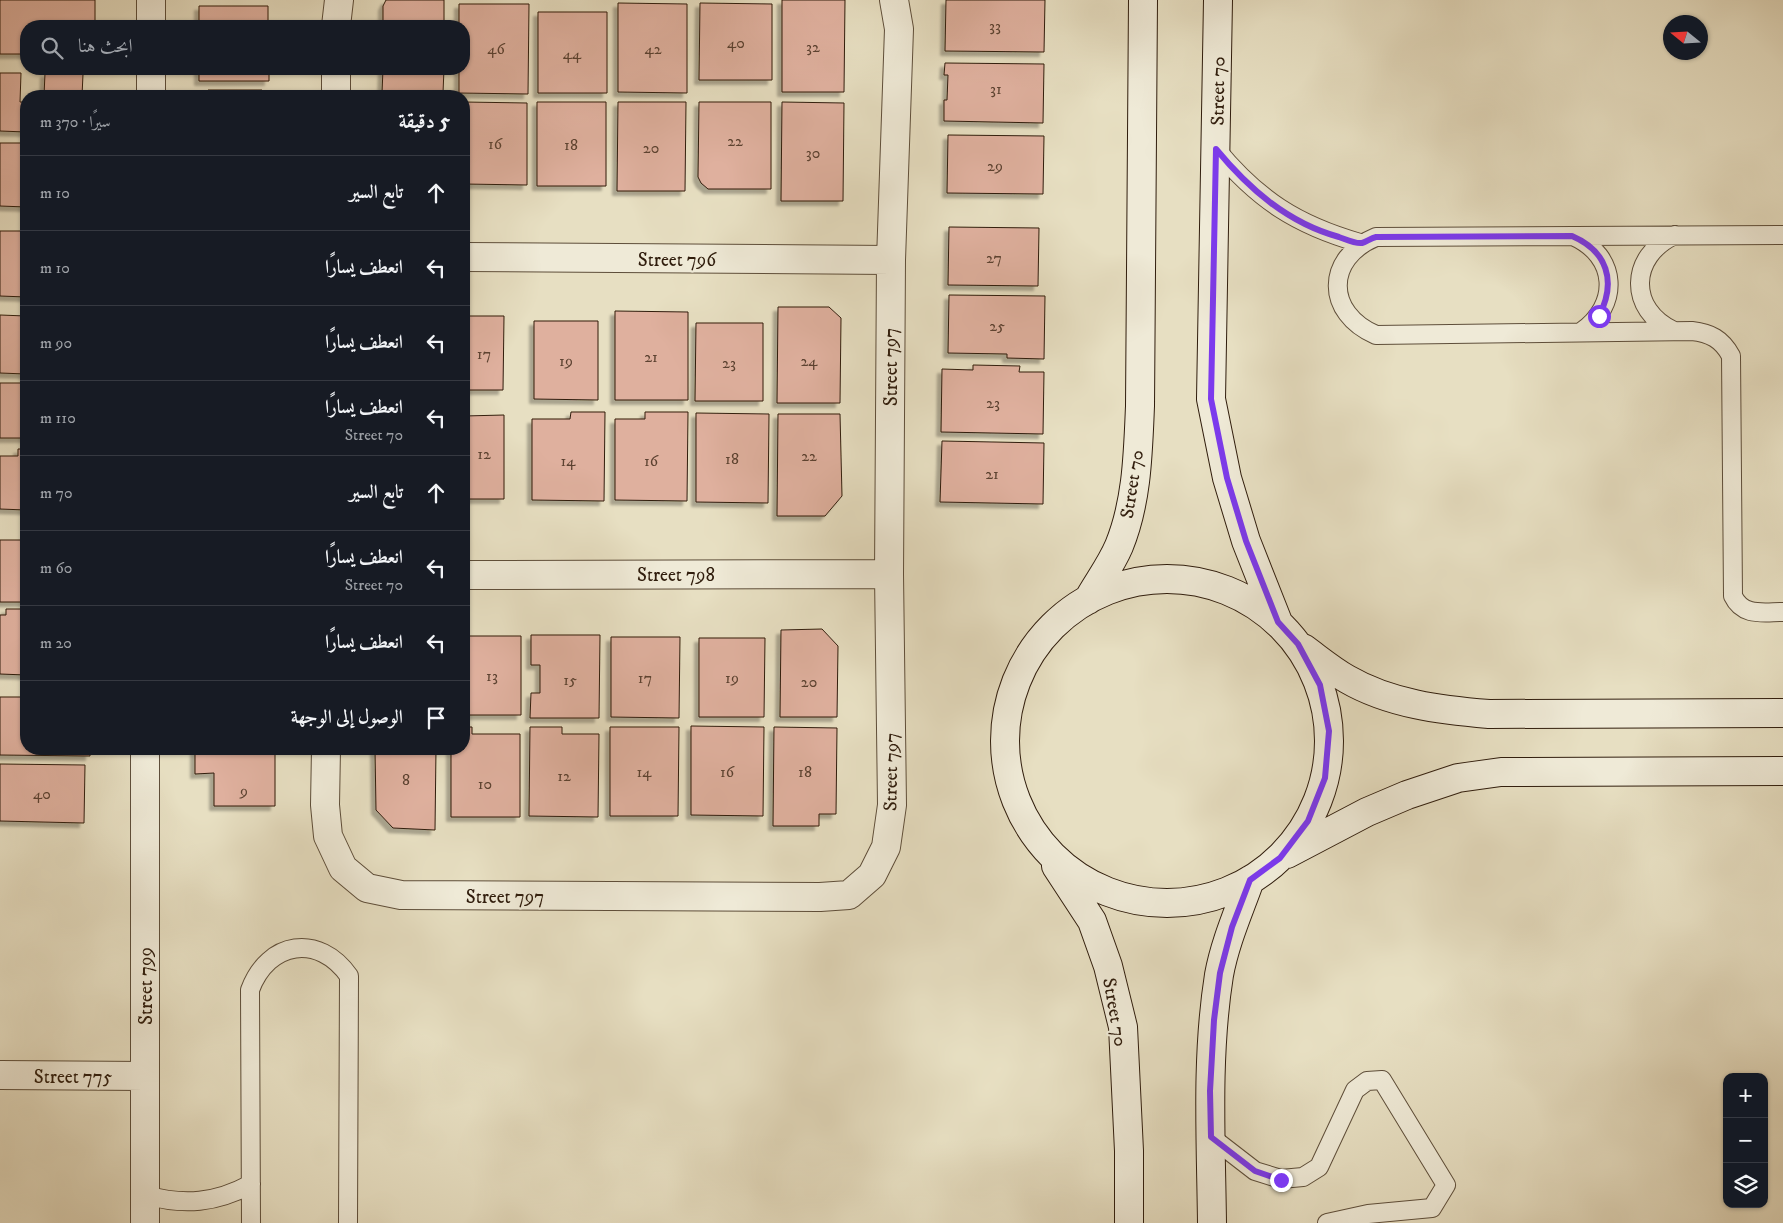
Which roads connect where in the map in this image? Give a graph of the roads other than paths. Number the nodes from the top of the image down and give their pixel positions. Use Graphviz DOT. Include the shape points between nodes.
graph roads {
  1 [pos="151,0"];
  2 [pos="339,0"];
  3 [pos="894,0"];
  4 [pos="1143,0"];
  5 [pos="1218,0"];
  6 [pos="151,20"];
  7 [pos="337,20"];
  8 [pos="151,75"];
  9 [pos="336,75"];
  10 [pos="150,90"];
  11 [pos="336,90"];
  12 [pos="1216,149"];
  13 [pos="1675,235"];
  14 [pos="1783,235"];
  15 [pos="1572,236"];
  16 [pos="1360,243"];
  17 [pos="470,258"];
  18 [pos="891,260"];
  19 [pos="1674,331"];
  20 [pos="1581,332"];
  21 [pos="470,574"];
  22 [pos="889,574"];
  23 [pos="1088,600"];
  24 [pos="1783,612"];
  25 [pos="1278,622"];
  26 [pos="1298,644"];
  27 [pos="1783,713"];
  28 [pos="145,755"];
  29 [pos="326,755"];
  30 [pos="1783,771"];
  31 [pos="1028,823"];
  32 [pos="1280,858"];
  33 [pos="1250,880"];
  34 [pos="0,1075"];
  35 [pos="145,1076"];
  36 [pos="1211,1137"];
  37 [pos="251,1184"];
  38 [pos="146,1194"];
  39 [pos="145,1223"];
  40 [pos="251,1223"];
  41 [pos="348,1223"];
  42 [pos="1130,1223"];
  43 [pos="1212,1223"];
  44 [pos="1327,1223"];
  1 -- 6 [label="main road"];
  2 -- 7 [label="main road"];
  3 -- 18 [label="main road, Street 797" via="899,29"];
  4 -- 23 [label="main road, Street 70" via="1137,460 1133,503 1118,547"];
  5 -- 12 [label="main road, Street 70"];
  8 -- 10 [label="main road"];
  9 -- 11 [label="main road"];
  12 -- 16 [label="lane" via="1238,176 1265,200 1294,219 1327,234"];
  12 -- 25 [label="main road, Street 70" via="1211,399 1227,478 1246,541"];
  13 -- 14 [label="lane"];
  13 -- 15 [label="lane"];
  13 -- 19 [label="lane" via="1653,250 1641,273 1640,287 1647,309"];
  15 -- 16 [label="lane" via="1376,237"];
  15 -- 20 [label="lane" via="1600,257 1608,280 1608,293 1599,316"];
  16 -- 20 [label="lane" via="1348,254 1340,269 1337,286 1340,302 1348,317 1361,328 1376,334"];
  17 -- 18 [label="main road, Street 796"];
  18 -- 22 [label="main road, Street 797"];
  19 -- 20 [label="lane"];
  19 -- 24 [label="lane" via="1706,333 1718,339 1731,356 1733,596 1737,604 1749,612"];
  21 -- 22 [label="main road, Street 798"];
  22 -- 29 [label="main road, Street 797" via="892,805 886,847 872,875 849,894 820,897 401,895 367,888 343,868 328,836"];
  23 -- 25 [label="main road" via="1126,584 1166,578 1207,583 1245,598"];
  23 -- 31 [label="main road" via="1058,621 1034,649 1017,682 1007,717 1006,754 1011,780"];
  25 -- 26 [label="main road"];
  26 -- 27 [label="main road" via="1347,679 1375,692 1445,710 1489,714"];
  26 -- 32 [label="main road" via="1320,685 1329,731 1325,778 1308,821"];
  28 -- 35 [label="main road, Street 799"];
  30 -- 32 [label="main road" via="1501,772 1458,778 1367,812"];
  31 -- 33 [label="main road" via="1049,852 1077,876 1110,893 1145,902 1181,903 1208,898"];
  31 -- 42 [label="main road, Street 70" via="1092,921 1108,966 1123,1027"];
  32 -- 33 [label="main road"];
  33 -- 36 [label="main road" via="1232,927 1220,973 1213,1028"];
  34 -- 35 [label="main road, Street 775"];
  35 -- 38 [label="main road, Street 799"];
  36 -- 43 [label="main road"];
  36 -- 44 [label="lane" via="1255,1171 1281,1180 1303,1177 1319,1167 1354,1090 1367,1081 1382,1080 1446,1185 1432,1208 1368,1214"];
  37 -- 38 [label="lane" via="225,1196 198,1202 172,1201"];
  37 -- 40 [label="lane"];
  37 -- 41 [label="lane" via="250,990 263,965 274,956 286,950 315,950 341,964 349,976"];
  38 -- 39 [label="main road, Street 799"];
}
